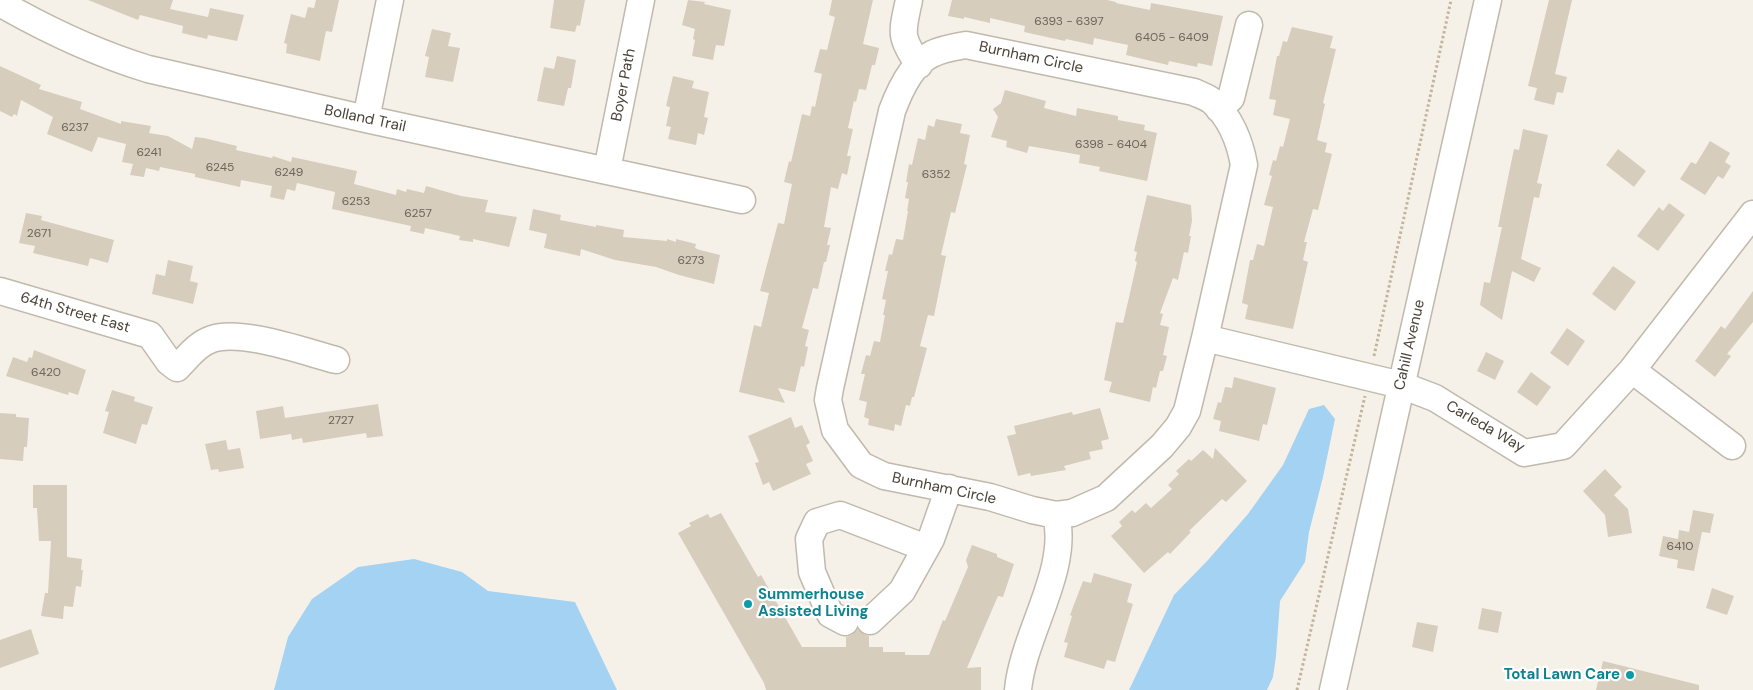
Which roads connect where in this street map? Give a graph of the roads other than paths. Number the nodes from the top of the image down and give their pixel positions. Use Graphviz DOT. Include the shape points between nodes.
graph roads {
  1 [pos="390,0"];
  2 [pos="641,0"];
  3 [pos="909,0"];
  4 [pos="1488,0"];
  5 [pos="0,3"];
  6 [pos="1249,25"];
  7 [pos="919,64"];
  8 [pos="1219,109"];
  9 [pos="366,119"];
  10 [pos="607,170"];
  11 [pos="742,200"];
  12 [pos="1753,214"];
  13 [pos="0,291"];
  14 [pos="1206,338"];
  15 [pos="336,360"];
  16 [pos="1632,370"];
  17 [pos="1401,385"];
  18 [pos="1732,446"];
  19 [pos="949,488"];
  20 [pos="1056,515"];
  21 [pos="926,548"];
  22 [pos="1018,690"];
  23 [pos="1333,690"];
  1 -- 9 [label="street"];
  2 -- 10 [label="street, Boyer Path"];
  3 -- 7 [label="street" via="902,34 907,48"];
  4 -- 17 [label="street, Cahill Avenue"];
  5 -- 9 [label="street, Bolland Trail" via="50,30 114,58 182,78"];
  6 -- 8 [label="street" via="1231,98"];
  7 -- 8 [label="street, Burnham Circle" via="930,54 966,45 977,46 1194,92"];
  7 -- 19 [label="street, Burnham Circle" via="906,79 892,111 828,400 835,430 861,465 884,476"];
  8 -- 14 [label="street, Burnham Circle" via="1230,123 1241,148 1244,165"];
  9 -- 10 [label="street, Bolland Trail"];
  10 -- 11 [label="street, Bolland Trail"];
  12 -- 16 [label="street, Carleda Way"];
  13 -- 15 [label="street, 64th Street East" via="150,335 177,368 190,352 204,343 230,336"];
  14 -- 17 [label="street, Carleda Way"];
  14 -- 20 [label="street, Burnham Circle" via="1187,412 1168,440 1106,498 1072,513"];
  16 -- 17 [label="street, Carleda Way" via="1563,446 1524,453 1435,398"];
  16 -- 18 [label="street"];
  17 -- 23 [label="street, Cahill Avenue"];
  19 -- 20 [label="street, Burnham Circle"];
  19 -- 21 [label="street"];
  20 -- 22 [label="street" via="1058,553 1020,673"];
  21 -- 21 [label="street" via="902,591 858,622 830,614 812,572 809,539 818,522 840,515"];
}
